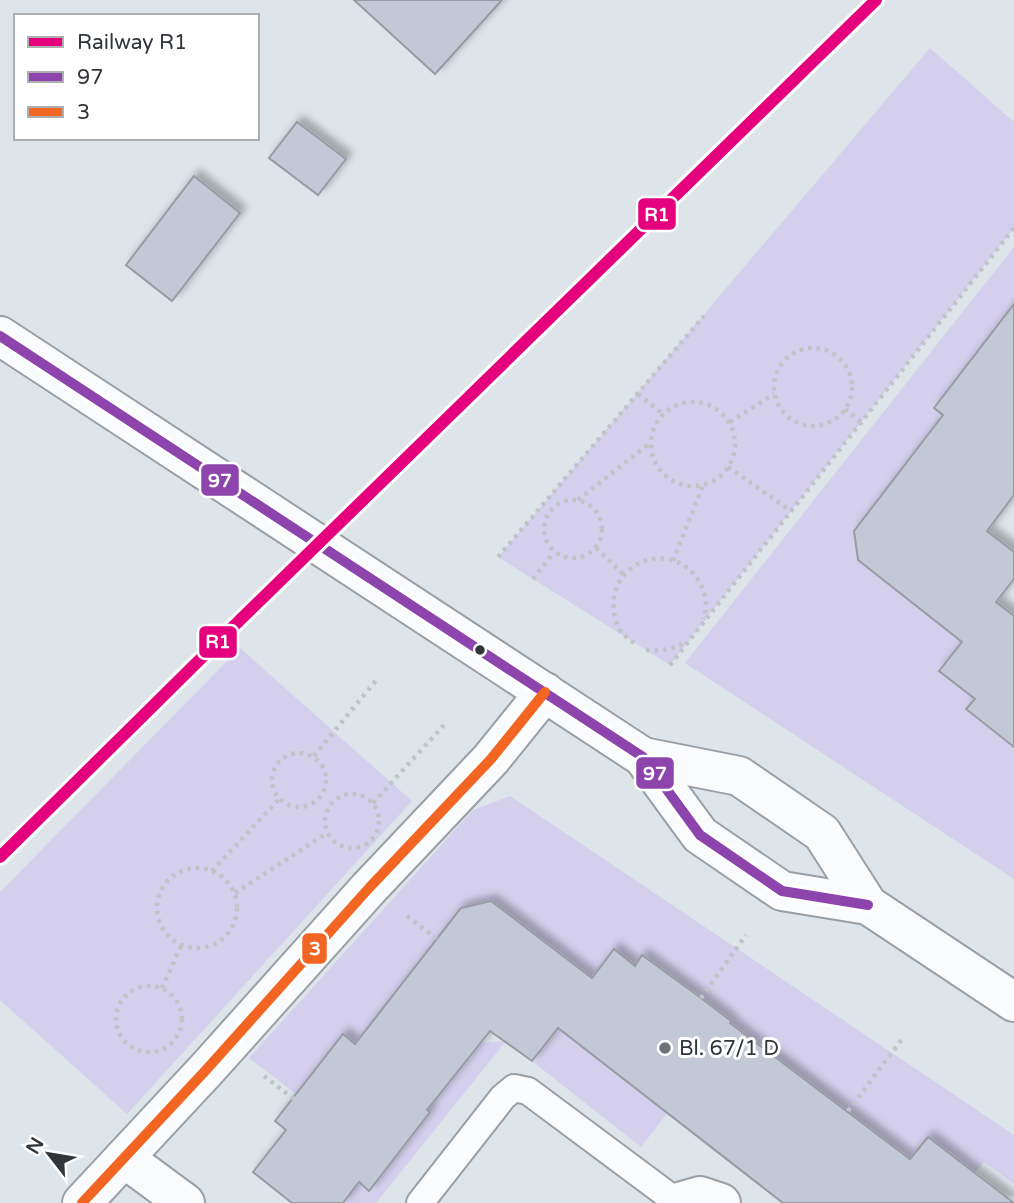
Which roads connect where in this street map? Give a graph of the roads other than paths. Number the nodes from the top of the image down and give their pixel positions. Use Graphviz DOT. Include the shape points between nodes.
graph roads {
  1 [pos="0,336"];
  2 [pos="545,692"];
  3 [pos="643,757"];
  4 [pos="868,905"];
  5 [pos="1014,1002"];
  6 [pos="124,1158"];
  7 [pos="82,1203"];
  8 [pos="186,1203"];
  9 [pos="420,1203"];
  10 [pos="677,1203"];
  11 [pos="721,1203"];
  1 -- 2 [label="main road"];
  2 -- 3 [label="main road"];
  2 -- 6 [label="main road" via="491,759"];
  3 -- 4 [label="main road" via="700,835 782,891"];
  3 -- 4 [label="main road" via="739,776 822,833"];
  4 -- 5 [label="main road"];
  6 -- 7 [label="main road"];
  6 -- 8 [label="main road"];
  9 -- 10 [label="lane" via="514,1088 528,1091"];
  10 -- 11 [label="main road" via="700,1196"];
}
